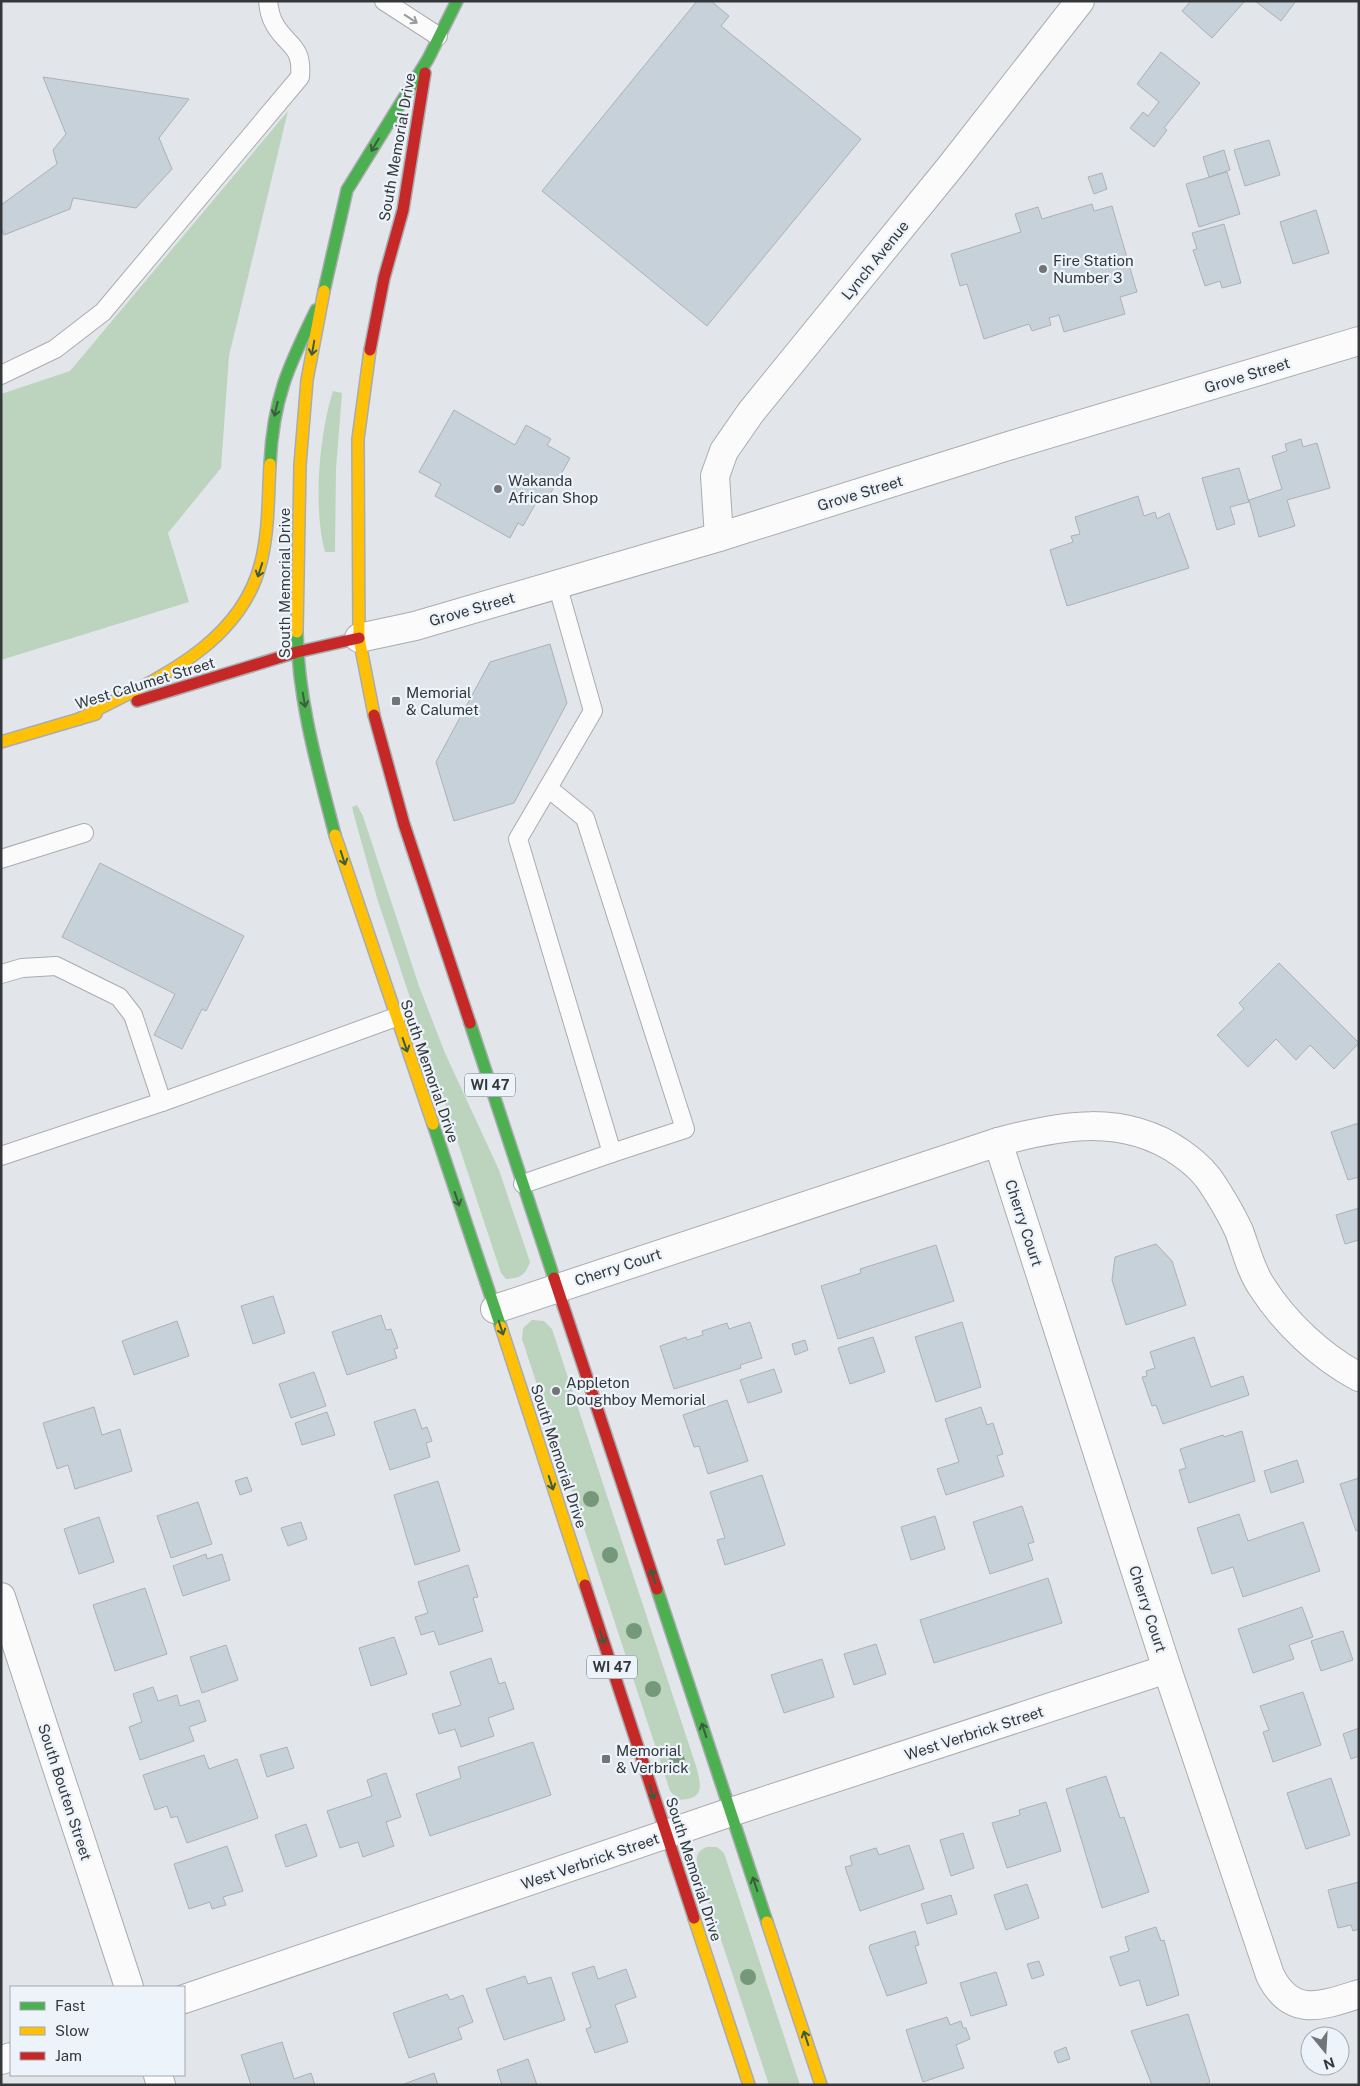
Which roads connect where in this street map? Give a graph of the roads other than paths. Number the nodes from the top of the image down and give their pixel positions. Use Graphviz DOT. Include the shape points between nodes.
graph roads {
  1 [pos="268,1"];
  2 [pos="384,1"];
  3 [pos="457,1"];
  4 [pos="1080,1"];
  5 [pos="438,36"];
  6 [pos="428,58"];
  7 [pos="322,300"];
  8 [pos="1359,341"];
  9 [pos="1,375"];
  10 [pos="719,537"];
  11 [pos="557,584"];
  12 [pos="359,638"];
  13 [pos="297,652"];
  14 [pos="80,718"];
  15 [pos="1,742"];
  16 [pos="548,788"];
  17 [pos="84,833"];
  18 [pos="1,859"];
  19 [pos="1,974"];
  20 [pos="396,1017"];
  21 [pos="162,1102"];
  22 [pos="998,1142"];
  23 [pos="612,1153"];
  24 [pos="1,1156"];
  25 [pos="523,1184"];
  26 [pos="557,1287"];
  27 [pos="495,1308"];
  28 [pos="1359,1377"];
  29 [pos="1,1597"];
  30 [pos="1167,1669"];
  31 [pos="732,1812"];
  32 [pos="666,1835"];
  33 [pos="129,1986"];
  34 [pos="1359,1994"];
  35 [pos="185,1998"];
  36 [pos="749,2085"];
  37 [pos="821,2085"];
  1 -- 9 [label="lane" via="276,27 296,52 301,65 300,77 103,312 55,349"];
  2 -- 5 [label="lane, one-way"];
  3 -- 5 [label="main road, South Memorial Drive / WI 47"];
  4 -- 10 [label="street, Lynch Avenue" via="751,412 724,451 715,476"];
  5 -- 6 [label="main road, South Memorial Drive / WI 47"];
  6 -- 7 [label="main road, South Memorial Drive, one-way" via="347,190"];
  6 -- 12 [label="main road, South Memorial Drive / WI 47" via="403,210 384,278 369,355 358,439"];
  7 -- 13 [label="main road, South Memorial Drive, one-way" via="307,380 300,465"];
  7 -- 14 [label="main road, one-way" via="284,377 274,414 267,541 260,571 250,593 234,619 192,658"];
  8 -- 10 [label="street, Grove Street"];
  10 -- 11 [label="street, Grove Street"];
  11 -- 12 [label="street, Grove Street" via="415,626"];
  11 -- 16 [label="lane" via="593,711"];
  12 -- 13 [label="main road, West Calumet Street"];
  12 -- 25 [label="main road, South Memorial Drive / WI 47" via="377,729 404,824"];
  13 -- 14 [label="main road, West Calumet Street"];
  13 -- 20 [label="main road, South Memorial Drive, one-way" via="310,736 336,838"];
  14 -- 15 [label="main road, West Calumet Street"];
  16 -- 23 [label="lane" via="518,839"];
  16 -- 23 [label="lane" via="585,818 685,1129"];
  17 -- 18 [label="lane"];
  19 -- 21 [label="lane" via="22,968 56,966 119,997 133,1015"];
  20 -- 21 [label="lane"];
  20 -- 27 [label="main road, South Memorial Drive / WI 47, one-way"];
  21 -- 24 [label="lane"];
  22 -- 26 [label="street, Cherry Court"];
  22 -- 28 [label="street, Cherry Court" via="1031,1133 1094,1126 1125,1128 1149,1135 1173,1148 1193,1162 1214,1185 1238,1230 1261,1286 1280,1312 1327,1356"];
  22 -- 30 [label="street, Cherry Court"];
  23 -- 25 [label="lane"];
  25 -- 26 [label="main road, South Memorial Drive / WI 47"];
  26 -- 27 [label="street, Cherry Court"];
  31 -- 26 [label="main road, South Memorial Drive / WI 47, one-way"];
  27 -- 32 [label="main road, South Memorial Drive / WI 47, one-way"];
  29 -- 33 [label="street, South Bouten Street"];
  30 -- 31 [label="street, West Verbrick Street"];
  30 -- 34 [label="street, Cherry Court" via="1270,1975 1278,1990 1308,2007"];
  31 -- 32 [label="street, West Verbrick Street"];
  37 -- 31 [label="main road, South Memorial Drive / WI 47, one-way"];
  32 -- 35 [label="street, West Verbrick Street"];
  32 -- 36 [label="main road, South Memorial Drive / WI 47"];
}
